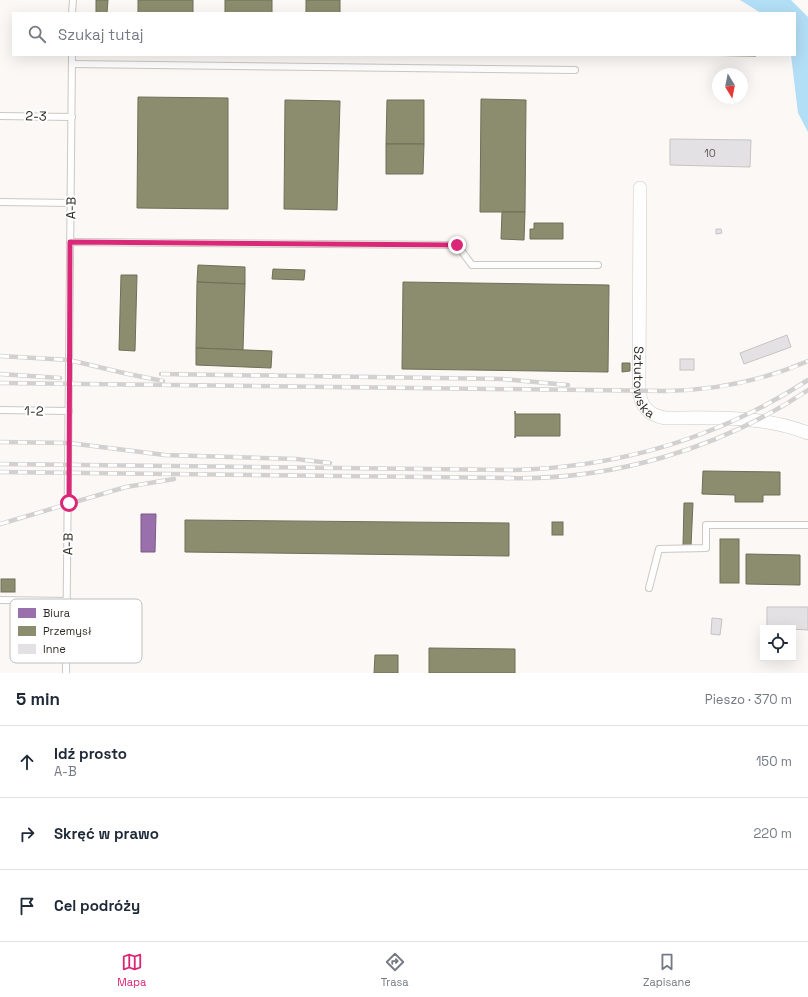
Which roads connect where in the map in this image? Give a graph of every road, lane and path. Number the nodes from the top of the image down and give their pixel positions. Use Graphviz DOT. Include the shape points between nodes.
graph roads {
  1 [pos="72,0"];
  2 [pos="72,12"];
  3 [pos="72,56"];
  4 [pos="72,64"];
  5 [pos="575,70"];
  6 [pos="0,116"];
  7 [pos="72,117"];
  8 [pos="640,188"];
  9 [pos="0,202"];
  10 [pos="71,203"];
  11 [pos="70,242"];
  12 [pos="598,265"];
  13 [pos="0,410"];
  14 [pos="69,411"];
  15 [pos="808,433"];
  16 [pos="808,525"];
  17 [pos="649,588"];
  18 [pos="68,599"];
  19 [pos="0,600"];
  20 [pos="10,600"];
  21 [pos="66,663"];
  22 [pos="66,673"];
  1 -- 2 [label="lane"];
  3 -- 4 [label="lane, A-B"];
  4 -- 5 [label="lane"];
  4 -- 7 [label="lane, A-B"];
  6 -- 7 [label="lane, 2-3"];
  7 -- 10 [label="lane, A-B"];
  8 -- 15 [label="street, Sztutowska" via="639,390 646,410 654,416 665,418 758,419 788,425"];
  9 -- 10 [label="lane"];
  10 -- 11 [label="lane, A-B"];
  11 -- 12 [label="lane" via="457,245 472,265"];
  11 -- 14 [label="lane, A-B"];
  13 -- 14 [label="lane, 1-2"];
  14 -- 18 [label="lane, A-B"];
  16 -- 17 [label="lane" via="706,525 706,548 659,549"];
  19 -- 20 [label="lane"];
  21 -- 22 [label="lane, A-B"];
}
